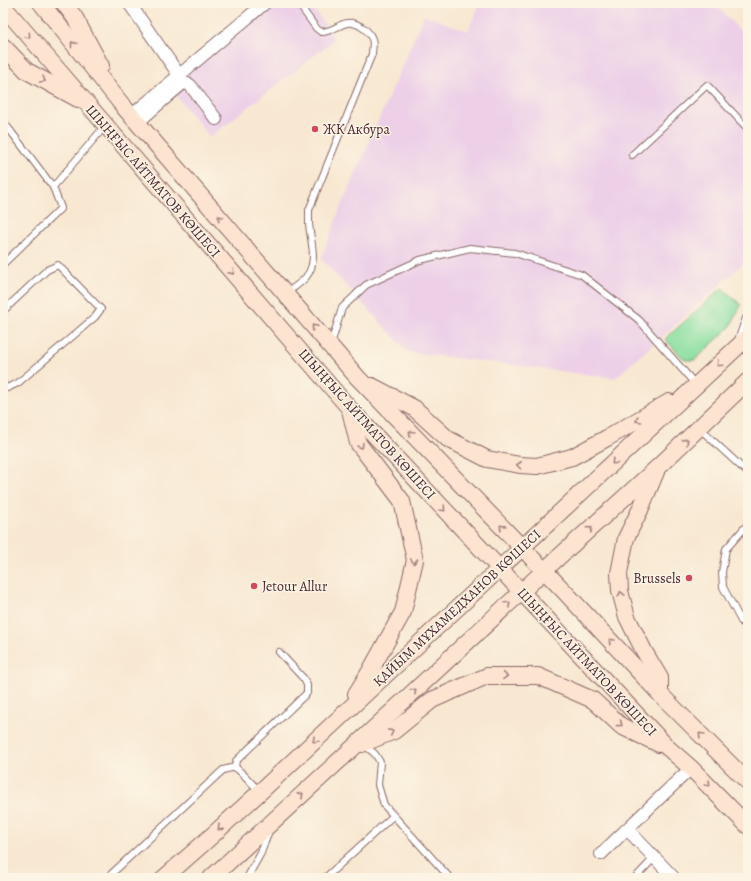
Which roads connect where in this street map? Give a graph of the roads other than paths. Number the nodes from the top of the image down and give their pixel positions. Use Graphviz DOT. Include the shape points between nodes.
graph roads {
  1 [pos="41,3"];
  2 [pos="64,3"];
  3 [pos="265,3"];
  4 [pos="298,3"];
  5 [pos="135,5"];
  6 [pos="3,6"];
  7 [pos="3,46"];
  8 [pos="179,75"];
  9 [pos="88,105"];
  10 [pos="131,114"];
  11 [pos="216,119"];
  12 [pos="3,121"];
  13 [pos="106,126"];
  14 [pos="748,129"];
  15 [pos="632,155"];
  16 [pos="53,188"];
  17 [pos="3,264"];
  18 [pos="286,294"];
  19 [pos="3,311"];
  20 [pos="748,316"];
  21 [pos="748,337"];
  22 [pos="331,346"];
  23 [pos="734,350"];
  24 [pos="358,378"];
  25 [pos="3,384"];
  26 [pos="696,386"];
  27 [pos="745,386"];
  28 [pos="350,409"];
  29 [pos="699,428"];
  30 [pos="658,467"];
  31 [pos="748,473"];
  32 [pos="748,524"];
  33 [pos="522,547"];
  34 [pos="499,568"];
  35 [pos="544,570"];
  36 [pos="522,592"];
  37 [pos="748,628"];
  38 [pos="279,652"];
  39 [pos="660,694"];
  40 [pos="344,713"];
  41 [pos="355,746"];
  42 [pos="668,748"];
  43 [pos="235,767"];
  44 [pos="692,768"];
  45 [pos="747,779"];
  46 [pos="260,792"];
  47 [pos="393,816"];
  48 [pos="273,822"];
  49 [pos="748,826"];
  50 [pos="627,829"];
  51 [pos="601,854"];
  52 [pos="654,858"];
  53 [pos="107,878"];
  54 [pos="164,878"];
  55 [pos="211,878"];
  56 [pos="248,878"];
  57 [pos="326,878"];
  58 [pos="450,878"];
  59 [pos="635,878"];
  60 [pos="674,878"];
  10 -- 1 [label="main road, ШЫҢҒЫС АЙТМАТОВ КӨШЕСІ, one-way"];
  2 -- 10 [label="main road"];
  3 -- 8 [label="street"];
  4 -- 18 [label="lane" via="321,32 348,23 360,26 373,40 372,54 309,210 312,264 307,276"];
  5 -- 8 [label="street"];
  6 -- 9 [label="main road, ШЫҢҒЫС АЙТМАТОВ КӨШЕСІ, one-way"];
  7 -- 9 [label="main road, one-way" via="27,71"];
  8 -- 10 [label="street"];
  9 -- 13 [label="main road, ШЫҢҒЫС АЙТМАТОВ КӨШЕСІ"];
  10 -- 11 [label="street" via="170,94 185,83 190,85"];
  18 -- 10 [label="main road, ШЫҢҒЫС АЙТМАТОВ КӨШЕСІ, one-way"];
  12 -- 16 [label="lane"];
  13 -- 16 [label="lane"];
  13 -- 28 [label="main road, ШЫҢҒЫС АЙТМАТОВ КӨШЕСІ, one-way"];
  14 -- 15 [label="lane" via="707,85"];
  16 -- 17 [label="lane" via="61,208"];
  22 -- 18 [label="main road, ШЫҢҒЫС АЙТМАТОВ КӨШЕСІ, one-way"];
  19 -- 25 [label="lane" via="47,270 58,265 101,309 18,383 7,388"];
  20 -- 23 [label="lane"];
  21 -- 23 [label="main road, ҚАЙЫМ МҰХАМЕДХАНОВ КӨШЕСІ"];
  22 -- 24 [label="main road, ШЫҢҒЫС АЙТМАТОВ КӨШЕСІ"];
  22 -- 26 [label="lane" via="342,308 366,284 420,260 470,248 515,253 582,275 639,320"];
  23 -- 26 [label="main road, ҚАЙЫМ МҰХАМЕДХАНОВ КӨШЕСІ, one-way"];
  26 -- 24 [label="main road, one-way" via="572,457 537,466 487,459 448,439 414,408"];
  33 -- 24 [label="main road, ШЫҢҒЫС АЙТМАТОВ КӨШЕСІ, one-way"];
  26 -- 33 [label="main road, ҚАЙЫМ МҰХАМЕДХАНОВ КӨШЕСІ, one-way"];
  27 -- 29 [label="main road"];
  28 -- 34 [label="main road, ШЫҢҒЫС АЙТМАТОВ КӨШЕСІ, one-way"];
  28 -- 40 [label="main road, one-way" via="358,443 402,501 416,560 403,612"];
  30 -- 29 [label="main road, one-way"];
  29 -- 31 [label="lane"];
  35 -- 30 [label="main road, one-way"];
  39 -- 30 [label="main road, one-way" via="660,678 628,617 620,591 619,574 626,538"];
  32 -- 37 [label="lane" via="726,549 722,572 722,587 741,621"];
  33 -- 34 [label="main road, ҚАЙЫМ МҰХАМЕДХАНОВ КӨШЕСІ"];
  33 -- 35 [label="main road, ШЫҢҒЫС АЙТМАТОВ КӨШЕСІ"];
  34 -- 36 [label="main road, ШЫҢҒЫС АЙТМАТОВ КӨШЕСІ"];
  34 -- 40 [label="main road, ҚАЙЫМ МҰХАМЕДХАНОВ КӨШЕСІ"];
  35 -- 36 [label="main road"];
  39 -- 35 [label="main road, ШЫҢҒЫС АЙТМАТОВ КӨШЕСІ, one-way"];
  41 -- 36 [label="main road, one-way"];
  36 -- 42 [label="main road, ШЫҢҒЫС АЙТМАТОВ КӨШЕСІ"];
  38 -- 43 [label="lane" via="304,679 307,693 236,761"];
  45 -- 39 [label="main road, ШЫҢҒЫС АЙТМАТОВ КӨШЕСІ, one-way"];
  40 -- 46 [label="main road, ҚАЙЫМ МҰХАМЕДХАНОВ КӨШЕСІ, one-way"];
  41 -- 42 [label="main road, one-way" via="394,732 432,700 487,676 538,676 593,700 621,726"];
  41 -- 47 [label="lane" via="368,748 376,754 380,762 378,785 384,805"];
  48 -- 41 [label="main road, one-way"];
  42 -- 44 [label="main road, ШЫҢҒЫС АЙТМАТОВ КӨШЕСІ"];
  43 -- 46 [label="lane"];
  43 -- 53 [label="lane" via="223,770"];
  44 -- 49 [label="main road, ШЫҢҒЫС АЙТМАТОВ КӨШЕСІ, one-way"];
  44 -- 50 [label="street"];
  46 -- 54 [label="main road, ҚАЙЫМ МҰХАМЕДХАНОВ КӨШЕСІ, one-way"];
  47 -- 57 [label="lane"];
  47 -- 58 [label="lane"];
  48 -- 55 [label="main road"];
  48 -- 56 [label="lane"];
  50 -- 51 [label="street"];
  50 -- 52 [label="street"];
  52 -- 59 [label="lane"];
  52 -- 60 [label="street"];
}
